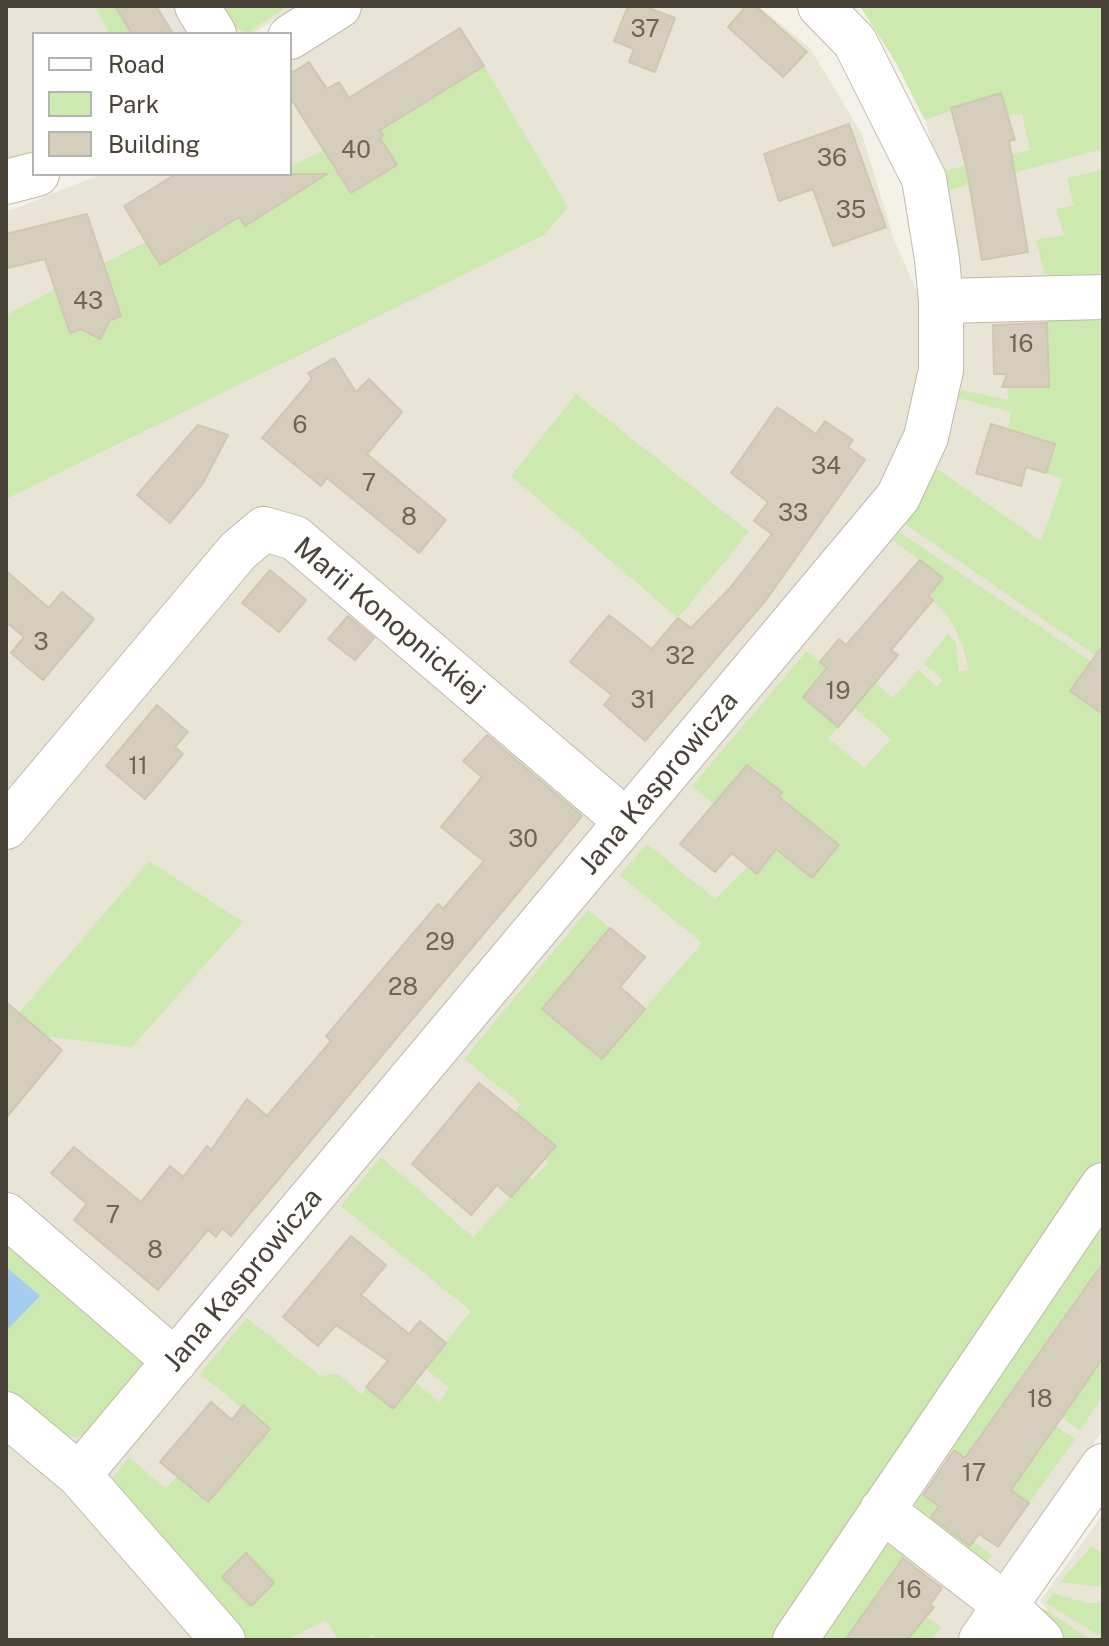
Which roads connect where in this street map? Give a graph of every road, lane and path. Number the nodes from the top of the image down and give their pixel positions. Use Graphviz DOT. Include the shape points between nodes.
graph roads {
  1 [pos="197,6"];
  2 [pos="339,6"];
  3 [pos="820,6"];
  4 [pos="213,32"];
  5 [pos="292,36"];
  6 [pos="32,175"];
  7 [pos="6,182"];
  8 [pos="1103,297"];
  9 [pos="941,301"];
  10 [pos="626,821"];
  11 [pos="6,827"];
  12 [pos="1103,1185"];
  13 [pos="6,1215"];
  14 [pos="175,1361"];
  15 [pos="6,1414"];
  16 [pos="1103,1466"];
  17 [pos="79,1475"];
  18 [pos="882,1510"];
  19 [pos="1005,1605"];
  20 [pos="223,1640"];
  21 [pos="795,1640"];
  22 [pos="981,1640"];
  23 [pos="1041,1640"];
  1 -- 4 [label="street"];
  2 -- 5 [label="street"];
  3 -- 9 [label="street, Jana Kasprowicza" via="855,42 924,179"];
  6 -- 7 [label="street"];
  8 -- 9 [label="street"];
  9 -- 10 [label="street, Jana Kasprowicza" via="941,370 926,437 898,497"];
  10 -- 11 [label="street, Marii Konopnickiej" via="295,538 264,529 238,551"];
  10 -- 14 [label="street, Jana Kasprowicza"];
  12 -- 18 [label="street"];
  13 -- 14 [label="street"];
  14 -- 17 [label="street, Jana Kasprowicza"];
  15 -- 17 [label="street"];
  16 -- 19 [label="street"];
  17 -- 20 [label="street"];
  18 -- 19 [label="street"];
  18 -- 21 [label="street"];
  19 -- 22 [label="street"];
  19 -- 23 [label="street"];
}
